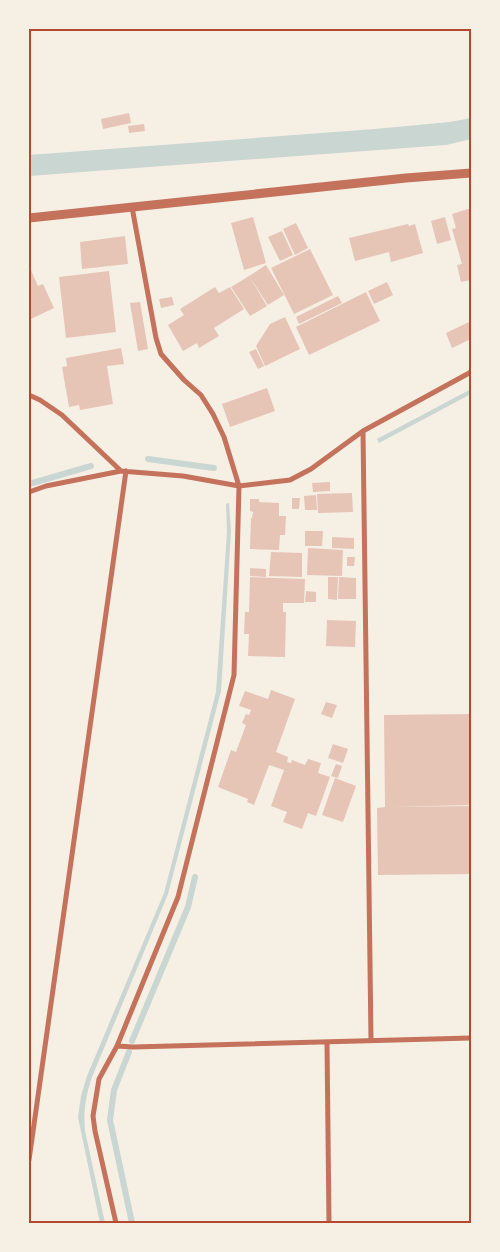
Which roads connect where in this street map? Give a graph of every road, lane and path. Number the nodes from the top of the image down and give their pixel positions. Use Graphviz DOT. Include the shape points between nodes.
graph roads {
  1 [pos="471,173"];
  2 [pos="132,207"];
  3 [pos="29,218"];
  4 [pos="471,372"];
  5 [pos="29,395"];
  6 [pos="363,431"];
  7 [pos="124,471"];
  8 [pos="239,486"];
  9 [pos="29,492"];
  10 [pos="471,1038"];
  11 [pos="371,1040"];
  12 [pos="327,1043"];
  13 [pos="116,1046"];
  14 [pos="29,1160"];
  15 [pos="116,1223"];
  16 [pos="329,1223"];
  1 -- 2 [label="street"];
  2 -- 3 [label="street"];
  2 -- 8 [label="street" via="161,354 201,395 213,414 224,437"];
  4 -- 6 [label="street"];
  5 -- 7 [label="street" via="62,415"];
  6 -- 8 [label="street" via="311,469 290,480"];
  6 -- 11 [label="street"];
  7 -- 8 [label="street" via="183,476"];
  7 -- 9 [label="street"];
  7 -- 14 [label="street"];
  8 -- 13 [label="street" via="234,675 178,897"];
  10 -- 11 [label="street"];
  11 -- 12 [label="street"];
  12 -- 13 [label="street"];
  12 -- 16 [label="street"];
  13 -- 15 [label="street" via="98,1079 93,1116"];
}
